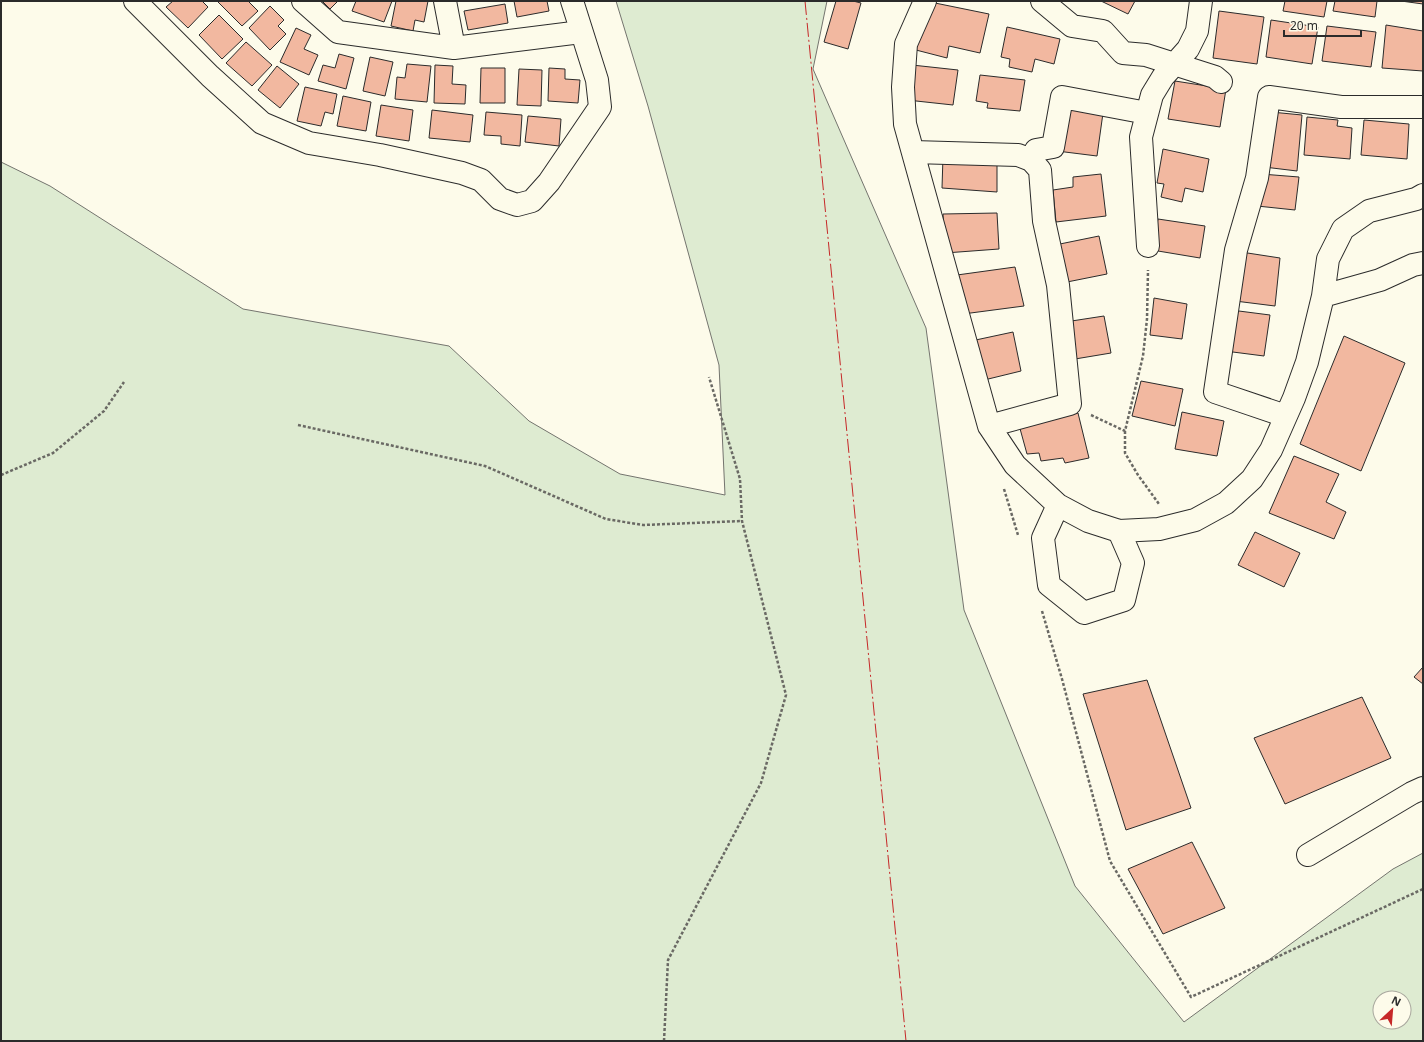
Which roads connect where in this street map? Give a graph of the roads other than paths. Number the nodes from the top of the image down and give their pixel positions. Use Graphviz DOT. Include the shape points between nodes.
graph roads {
  1 [pos="135,1"];
  2 [pos="303,1"];
  3 [pos="445,1"];
  4 [pos="572,1"];
  5 [pos="925,1"];
  6 [pos="1042,1"];
  7 [pos="1201,1"];
  8 [pos="581,32"];
  9 [pos="454,48"];
  10 [pos="1174,65"];
  11 [pos="1221,82"];
  12 [pos="1423,107"];
  13 [pos="1147,113"];
  14 [pos="913,152"];
  15 [pos="1031,160"];
  16 [pos="1423,195"];
  17 [pos="1148,246"];
  18 [pos="1423,263"];
  19 [pos="1323,296"];
  20 [pos="1286,416"];
  21 [pos="989,426"];
  22 [pos="1058,505"];
  23 [pos="1119,531"];
  24 [pos="1423,788"];
  25 [pos="1308,856"];
  1 -- 8 [label="street" via="210,76 262,123 309,143 462,173 481,180 500,199 518,205 532,201 549,182 600,107 597,80"];
  2 -- 9 [label="street" via="338,32"];
  3 -- 9 [label="street"];
  4 -- 8 [label="street"];
  5 -- 14 [label="street" via="906,44 903,87 905,124"];
  6 -- 10 [label="street" via="1072,26 1103,31 1123,53 1146,55"];
  7 -- 10 [label="street" via="1198,31 1188,49"];
  8 -- 9 [label="street"];
  10 -- 11 [label="street" via="1215,77"];
  10 -- 13 [label="street" via="1163,76 1152,95"];
  12 -- 20 [label="street" via="1341,107 1268,97 1257,178 1236,250 1215,392"];
  13 -- 15 [label="street" via="1062,97 1053,147 1036,150"];
  13 -- 17 [label="street" via="1141,137"];
  14 -- 15 [label="street" via="1018,155"];
  14 -- 21 [label="street"];
  15 -- 21 [label="street" via="1040,170 1044,221 1058,285 1070,404"];
  16 -- 19 [label="street" via="1369,211 1343,229 1328,259"];
  18 -- 19 [label="street" via="1380,280"];
  19 -- 20 [label="street" via="1307,362"];
  20 -- 23 [label="street" via="1271,450 1252,479 1226,503 1195,520 1159,529"];
  21 -- 22 [label="street" via="1015,465"];
  22 -- 23 [label="street" via="1088,520"];
  22 -- 23 [label="street" via="1044,538 1050,585 1084,613 1124,600 1133,563"];
  24 -- 25 [label="street"];
}
